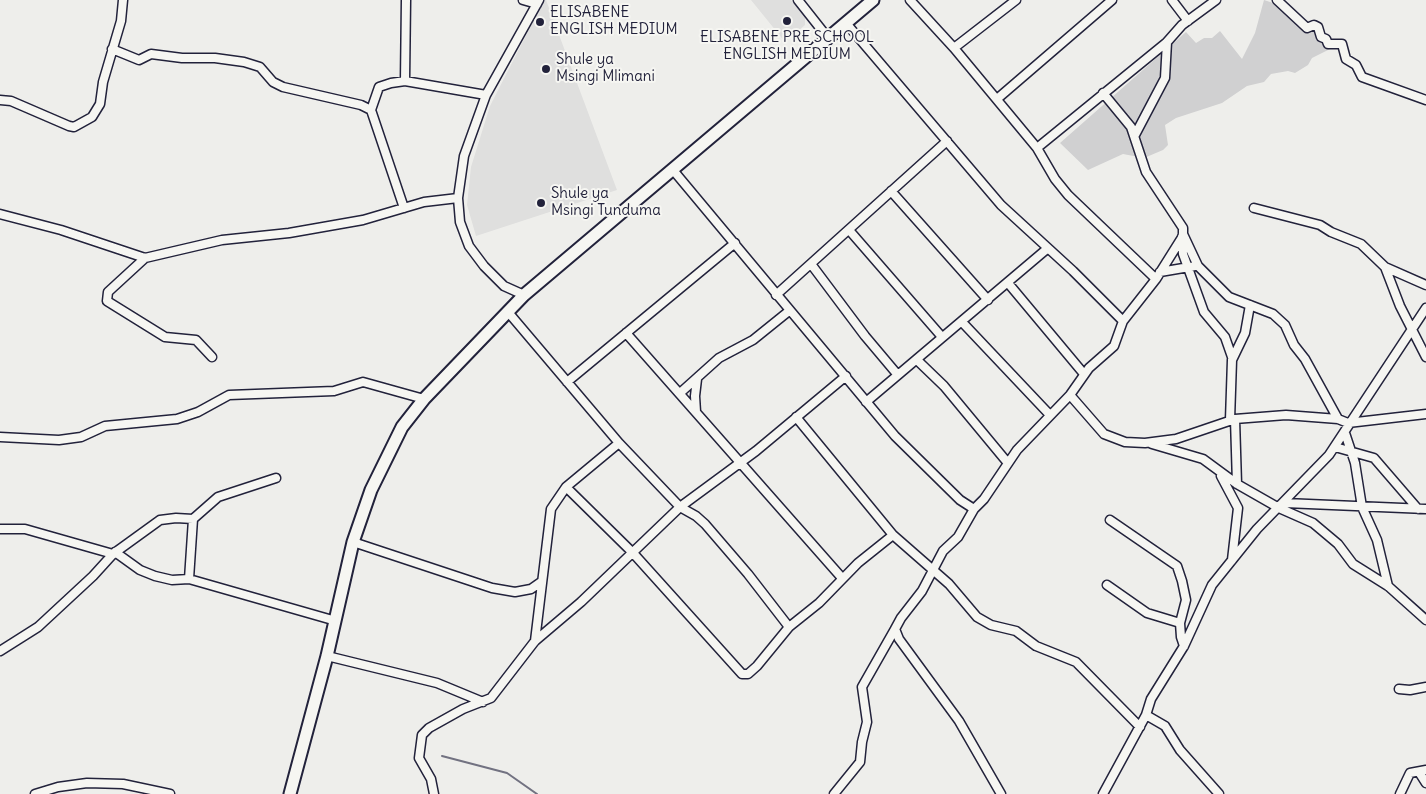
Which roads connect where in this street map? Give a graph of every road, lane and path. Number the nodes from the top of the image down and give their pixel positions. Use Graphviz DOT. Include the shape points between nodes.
graph roads {
  1 [pos="124,0"];
  2 [pos="406,0"];
  3 [pos="523,0"];
  4 [pos="798,0"];
  5 [pos="873,0"];
  6 [pos="910,0"];
  7 [pos="1016,0"];
  8 [pos="1112,0"];
  9 [pos="1172,0"];
  10 [pos="1216,0"];
  11 [pos="1277,0"];
  12 [pos="538,2"];
  13 [pos="1188,21"];
  14 [pos="846,22"];
  15 [pos="828,38"];
  16 [pos="1167,42"];
  17 [pos="112,48"];
  18 [pos="954,48"];
  19 [pos="405,81"];
  20 [pos="1103,94"];
  21 [pos="486,95"];
  22 [pos="997,99"];
  23 [pos="0,100"];
  24 [pos="1426,100"];
  25 [pos="371,110"];
  26 [pos="1135,134"];
  27 [pos="946,141"];
  28 [pos="1037,148"];
  29 [pos="673,170"];
  30 [pos="891,191"];
  31 [pos="458,198"];
  32 [pos="404,208"];
  33 [pos="1254,208"];
  34 [pos="0,214"];
  35 [pos="849,230"];
  36 [pos="1183,236"];
  37 [pos="735,243"];
  38 [pos="1048,248"];
  39 [pos="145,258"];
  40 [pos="811,264"];
  41 [pos="1384,266"];
  42 [pos="1194,267"];
  43 [pos="1158,275"];
  44 [pos="1008,283"];
  45 [pos="1426,285"];
  46 [pos="524,295"];
  47 [pos="776,296"];
  48 [pos="988,300"];
  49 [pos="1250,305"];
  50 [pos="1426,308"];
  51 [pos="789,311"];
  52 [pos="508,312"];
  53 [pos="1123,321"];
  54 [pos="962,322"];
  55 [pos="1414,329"];
  56 [pos="626,333"];
  57 [pos="942,337"];
  58 [pos="212,357"];
  59 [pos="1232,357"];
  60 [pos="1426,357"];
  61 [pos="917,360"];
  62 [pos="898,374"];
  63 [pos="1084,374"];
  64 [pos="846,376"];
  65 [pos="697,379"];
  66 [pos="567,382"];
  67 [pos="680,393"];
  68 [pos="1070,395"];
  69 [pos="424,399"];
  70 [pos="866,402"];
  71 [pos="696,412"];
  72 [pos="1049,414"];
  73 [pos="1426,414"];
  74 [pos="796,417"];
  75 [pos="1233,419"];
  76 [pos="1338,420"];
  77 [pos="1348,423"];
  78 [pos="1345,433"];
  79 [pos="0,437"];
  80 [pos="619,443"];
  81 [pos="1145,443"];
  82 [pos="1335,447"];
  83 [pos="1350,450"];
  84 [pos="1008,462"];
  85 [pos="740,463"];
  86 [pos="1219,472"];
  87 [pos="276,478"];
  88 [pos="1236,484"];
  89 [pos="566,487"];
  90 [pos="1282,505"];
  91 [pos="680,507"];
  92 [pos="1362,507"];
  93 [pos="974,509"];
  94 [pos="1422,509"];
  95 [pos="193,519"];
  96 [pos="1110,520"];
  97 [pos="0,529"];
  98 [pos="894,535"];
  99 [pos="352,542"];
  100 [pos="114,553"];
  101 [pos="633,553"];
  102 [pos="1232,560"];
  103 [pos="932,568"];
  104 [pos="842,578"];
  105 [pos="189,579"];
  106 [pos="541,582"];
  107 [pos="1107,585"];
  108 [pos="1388,586"];
  109 [pos="1426,620"];
  110 [pos="336,621"];
  111 [pos="1180,623"];
  112 [pos="789,627"];
  113 [pos="895,629"];
  114 [pos="535,641"];
  115 [pos="1184,646"];
  116 [pos="0,652"];
  117 [pos="327,656"];
  118 [pos="1426,687"];
  119 [pos="1399,689"];
  120 [pos="483,702"];
  121 [pos="1146,715"];
  122 [pos="1140,728"];
  123 [pos="1423,771"];
  124 [pos="1426,783"];
  125 [pos="35,794"];
  126 [pos="170,794"];
  127 [pos="290,794"];
  128 [pos="434,794"];
  129 [pos="834,794"];
  130 [pos="1001,794"];
  131 [pos="1104,794"];
  132 [pos="1219,794"];
  133 [pos="1400,794"];
  1 -- 17 [label="street"];
  2 -- 19 [label="street"];
  3 -- 12 [label="street"];
  4 -- 15 [label="street"];
  5 -- 14 [label="highway"];
  6 -- 18 [label="street"];
  7 -- 18 [label="street"];
  8 -- 22 [label="street"];
  9 -- 13 [label="street"];
  10 -- 13 [label="street"];
  11 -- 24 [label="street" via="1307,28 1318,27 1328,44 1342,44 1346,59 1356,65 1362,77"];
  12 -- 21 [label="street"];
  13 -- 16 [label="street"];
  14 -- 15 [label="highway"];
  14 -- 27 [label="street"];
  15 -- 29 [label="highway"];
  16 -- 20 [label="street"];
  16 -- 26 [label="street" via="1166,73"];
  17 -- 23 [label="street" via="98,111 85,122 69,126 12,101"];
  17 -- 25 [label="street" via="139,60 151,54 244,62 260,68 273,82 283,87"];
  18 -- 22 [label="street"];
  19 -- 21 [label="street"];
  19 -- 25 [label="street" via="379,87"];
  20 -- 26 [label="street" via="1126,118"];
  20 -- 28 [label="street"];
  21 -- 31 [label="street" via="464,156"];
  22 -- 28 [label="street"];
  25 -- 32 [label="street"];
  26 -- 36 [label="street" via="1146,172 1183,228"];
  27 -- 30 [label="street"];
  27 -- 38 [label="street" via="1001,206"];
  28 -- 43 [label="street" via="1068,195"];
  29 -- 37 [label="street"];
  29 -- 46 [label="highway"];
  30 -- 35 [label="street"];
  30 -- 48 [label="street"];
  31 -- 32 [label="street"];
  31 -- 46 [label="street" via="460,222 469,246 504,286"];
  32 -- 39 [label="street" via="363,220 222,240"];
  33 -- 41 [label="street" via="1320,225 1352,238"];
  34 -- 39 [label="street"];
  35 -- 40 [label="street"];
  35 -- 57 [label="street"];
  36 -- 42 [label="street"];
  36 -- 43 [label="street"];
  37 -- 47 [label="street"];
  37 -- 56 [label="street"];
  38 -- 44 [label="street"];
  38 -- 53 [label="street"];
  39 -- 58 [label="street" via="108,292 107,301 165,337 196,340"];
  40 -- 47 [label="street"];
  40 -- 62 [label="street"];
  41 -- 45 [label="street"];
  41 -- 55 [label="street" via="1400,306"];
  42 -- 43 [label="street"];
  42 -- 49 [label="street" via="1231,299"];
  42 -- 59 [label="street" via="1204,312 1225,337"];
  43 -- 53 [label="street"];
  44 -- 48 [label="street"];
  44 -- 63 [label="street"];
  46 -- 52 [label="highway"];
  47 -- 51 [label="street"];
  48 -- 54 [label="street"];
  49 -- 59 [label="street" via="1245,333"];
  49 -- 76 [label="street" via="1273,314 1285,325"];
  50 -- 55 [label="street"];
  51 -- 64 [label="street"];
  51 -- 65 [label="street" via="753,340 719,358"];
  52 -- 66 [label="street"];
  52 -- 69 [label="highway"];
  53 -- 63 [label="street" via="1114,346"];
  54 -- 57 [label="street"];
  54 -- 72 [label="street"];
  55 -- 60 [label="street"];
  55 -- 77 [label="street"];
  56 -- 66 [label="street"];
  56 -- 67 [label="street"];
  57 -- 61 [label="street"];
  59 -- 75 [label="street"];
  61 -- 62 [label="street"];
  61 -- 84 [label="street" via="944,386"];
  62 -- 70 [label="street"];
  63 -- 68 [label="street"];
  64 -- 70 [label="street"];
  64 -- 74 [label="street"];
  65 -- 67 [label="street"];
  65 -- 71 [label="street"];
  66 -- 80 [label="street"];
  67 -- 71 [label="street"];
  68 -- 72 [label="street"];
  68 -- 81 [label="street" via="1104,434 1125,442"];
  69 -- 79 [label="street" via="363,382 334,391 229,395 177,419 105,426 80,437 59,440"];
  69 -- 99 [label="highway" via="402,426 371,490"];
  70 -- 93 [label="street" via="915,458"];
  71 -- 85 [label="street"];
  72 -- 84 [label="street"];
  73 -- 77 [label="street"];
  74 -- 85 [label="street"];
  74 -- 98 [label="street"];
  75 -- 76 [label="street" via="1286,415"];
  75 -- 81 [label="street" via="1176,439"];
  75 -- 88 [label="street"];
  76 -- 77 [label="street"];
  77 -- 78 [label="street"];
  78 -- 82 [label="street"];
  78 -- 83 [label="street"];
  80 -- 89 [label="street"];
  80 -- 91 [label="street"];
  81 -- 86 [label="street" via="1203,459"];
  82 -- 83 [label="street"];
  82 -- 90 [label="street"];
  83 -- 92 [label="street"];
  83 -- 94 [label="street" via="1374,458"];
  84 -- 93 [label="street"];
  85 -- 91 [label="street"];
  85 -- 104 [label="street"];
  86 -- 88 [label="street"];
  86 -- 102 [label="street" via="1238,508"];
  87 -- 95 [label="street" via="218,497"];
  88 -- 90 [label="street"];
  89 -- 101 [label="street"];
  89 -- 106 [label="street" via="551,509"];
  90 -- 92 [label="street"];
  90 -- 102 [label="street"];
  90 -- 108 [label="street" via="1319,528 1338,544 1353,564"];
  91 -- 101 [label="street"];
  91 -- 112 [label="street" via="696,516 714,534"];
  92 -- 94 [label="street"];
  92 -- 108 [label="street" via="1377,540"];
  93 -- 103 [label="street" via="958,536"];
  95 -- 100 [label="street" via="160,520"];
  95 -- 105 [label="street"];
  96 -- 111 [label="street" via="1176,566 1186,600"];
  97 -- 100 [label="street" via="25,529"];
  98 -- 103 [label="street"];
  98 -- 104 [label="street"];
  99 -- 106 [label="street" via="492,588 515,592 531,589"];
  99 -- 110 [label="highway"];
  100 -- 105 [label="street" via="155,576"];
  100 -- 116 [label="street" via="43,622"];
  101 -- 112 [label="street" via="742,674 748,674 757,666"];
  101 -- 114 [label="street"];
  102 -- 115 [label="street" via="1212,584"];
  103 -- 113 [label="street" via="922,591"];
  103 -- 122 [label="street" via="983,622 1016,631 1036,646 1065,656 1081,666"];
  104 -- 112 [label="street" via="819,603"];
  105 -- 110 [label="street"];
  106 -- 114 [label="street"];
  107 -- 111 [label="street" via="1147,614"];
  108 -- 109 [label="street"];
  110 -- 117 [label="highway"];
  111 -- 115 [label="street"];
  113 -- 129 [label="street" via="862,687 867,722 860,762"];
  113 -- 130 [label="street" via="958,721"];
  114 -- 120 [label="street" via="491,698"];
  115 -- 121 [label="street"];
  117 -- 120 [label="street" via="437,683"];
  117 -- 127 [label="highway"];
  118 -- 119 [label="street"];
  120 -- 128 [label="street" via="440,721 422,735 419,758 431,779"];
  121 -- 122 [label="street"];
  121 -- 132 [label="street" via="1165,726 1180,750"];
  122 -- 131 [label="street"];
  123 -- 124 [label="street"];
  123 -- 133 [label="street" via="1410,773"];
  125 -- 126 [label="street" via="87,783 123,784"];
}
